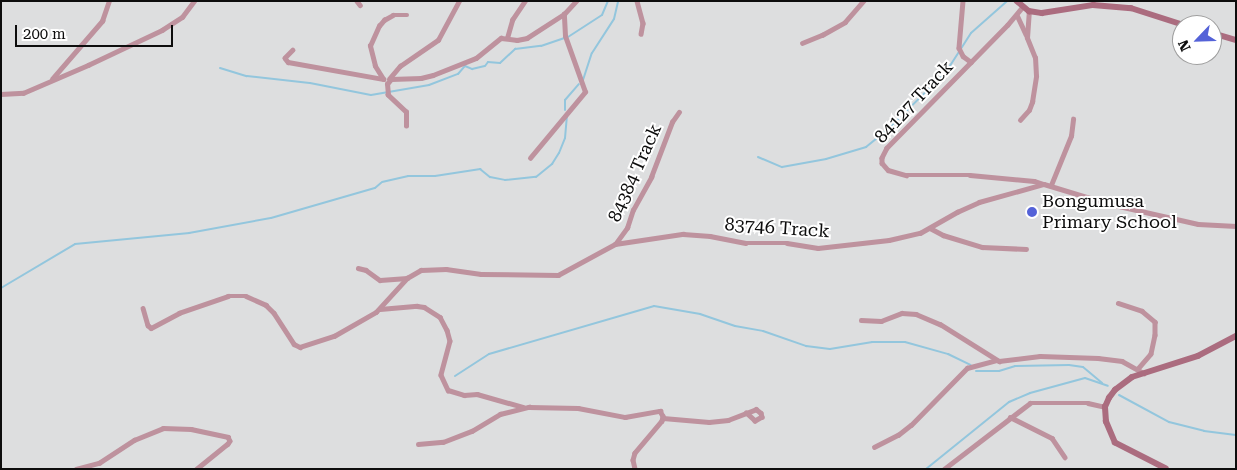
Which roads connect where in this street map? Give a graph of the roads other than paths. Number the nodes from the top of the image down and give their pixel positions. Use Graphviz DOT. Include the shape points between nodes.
graph roads {
  1 [pos="109,1"];
  2 [pos="194,1"];
  3 [pos="459,1"];
  4 [pos="525,1"];
  5 [pos="576,1"];
  6 [pos="637,1"];
  7 [pos="863,1"];
  8 [pos="963,1"];
  9 [pos="1017,1"];
  10 [pos="1023,7"];
  11 [pos="1029,11"];
  12 [pos="407,14"];
  13 [pos="564,14"];
  14 [pos="1017,15"];
  15 [pos="1172,21"];
  16 [pos="641,34"];
  17 [pos="1027,35"];
  18 [pos="1222,36"];
  19 [pos="507,38"];
  20 [pos="1236,40"];
  21 [pos="802,44"];
  22 [pos="293,50"];
  23 [pos="971,62"];
  24 [pos="51,80"];
  25 [pos="386,81"];
  26 [pos="1,94"];
  27 [pos="679,112"];
  28 [pos="1072,118"];
  29 [pos="1020,120"];
  30 [pos="406,126"];
  31 [pos="530,158"];
  32 [pos="1044,184"];
  33 [pos="1051,185"];
  34 [pos="1236,226"];
  35 [pos="930,228"];
  36 [pos="615,244"];
  37 [pos="1026,249"];
  38 [pos="358,268"];
  39 [pos="407,278"];
  40 [pos="1118,303"];
  41 [pos="143,308"];
  42 [pos="380,309"];
  43 [pos="861,320"];
  44 [pos="1236,336"];
  45 [pos="996,360"];
  46 [pos="1141,371"];
  47 [pos="1104,407"];
  48 [pos="525,408"];
  49 [pos="746,413"];
  50 [pos="1010,417"];
  51 [pos="663,418"];
  52 [pos="418,444"];
  53 [pos="874,448"];
  54 [pos="1065,457"];
  55 [pos="76,469"];
  56 [pos="197,469"];
  57 [pos="635,469"];
  58 [pos="944,469"];
  59 [pos="1166,469"];
  1 -- 24 [label="street" via="102,21"];
  2 -- 24 [label="street" via="172,24"];
  3 -- 25 [label="street" via="438,40 400,66"];
  4 -- 19 [label="street" via="512,20"];
  5 -- 13 [label="street"];
  6 -- 16 [label="street" via="643,23"];
  7 -- 21 [label="street" via="845,22"];
  8 -- 23 [label="street" via="959,48"];
  9 -- 10 [label="street"];
  10 -- 11 [label="street"];
  10 -- 14 [label="street, 84127 Track"];
  11 -- 15 [label="street" via="1042,13 1082,5 1112,6"];
  11 -- 17 [label="street"];
  12 -- 25 [label="street" via="384,20 370,46 375,66"];
  13 -- 19 [label="street" via="527,38"];
  13 -- 31 [label="street" via="565,36 585,92"];
  14 -- 17 [label="street"];
  14 -- 23 [label="street, 84127 Track"];
  17 -- 29 [label="street" via="1035,58 1036,76 1032,102"];
  18 -- 20 [label="street"];
  19 -- 25 [label="street" via="501,38 476,58 446,70 426,77"];
  22 -- 25 [label="street" via="285,58 288,62"];
  23 -- 32 [label="street, 84127 Track" via="887,148 882,158 884,167 906,175 963,174"];
  24 -- 26 [label="street" via="18,94"];
  25 -- 30 [label="street" via="390,98 406,112"];
  27 -- 36 [label="street, 84384 Track" via="627,228"];
  28 -- 33 [label="street" via="1072,136"];
  32 -- 33 [label="street, 83746 Track"];
  32 -- 35 [label="street, 83746 Track" via="965,208"];
  33 -- 34 [label="street, 83746 Track" via="1110,204 1198,224"];
  35 -- 36 [label="street, 83746 Track" via="902,238 818,248 787,243 746,243 693,234"];
  35 -- 37 [label="street" via="982,246"];
  36 -- 39 [label="street, 83746 Track" via="558,275 434,269 416,272"];
  38 -- 39 [label="street" via="380,280"];
  39 -- 42 [label="street"];
  40 -- 46 [label="street" via="1142,311 1155,322 1152,354"];
  41 -- 42 [label="street" via="151,328 179,313 228,296 246,296 274,313 294,344 300,347 334,336"];
  42 -- 48 [label="street" via="417,306 440,316 450,341 441,375 448,390 464,395 477,394"];
  43 -- 45 [label="street" via="881,321 906,312 923,315"];
  44 -- 46 [label="street" via="1198,356"];
  45 -- 46 [label="street" via="1040,356 1098,358 1122,361"];
  45 -- 53 [label="street" via="967,368 911,425"];
  46 -- 47 [label="street" via="1122,383"];
  47 -- 50 [label="street" via="1088,403 1034,402 1024,405"];
  47 -- 59 [label="street" via="1107,429 1115,443"];
  48 -- 51 [label="street" via="578,408 626,417 658,411"];
  48 -- 52 [label="street" via="500,414 472,431 443,442"];
  49 -- 51 [label="street" via="728,420 709,422"];
  50 -- 54 [label="street" via="1052,438"];
  50 -- 58 [label="street"];
  51 -- 57 [label="street" via="636,453 633,460"];
  55 -- 56 [label="street" via="99,463 134,440 163,428 228,437 228,444"];
}
